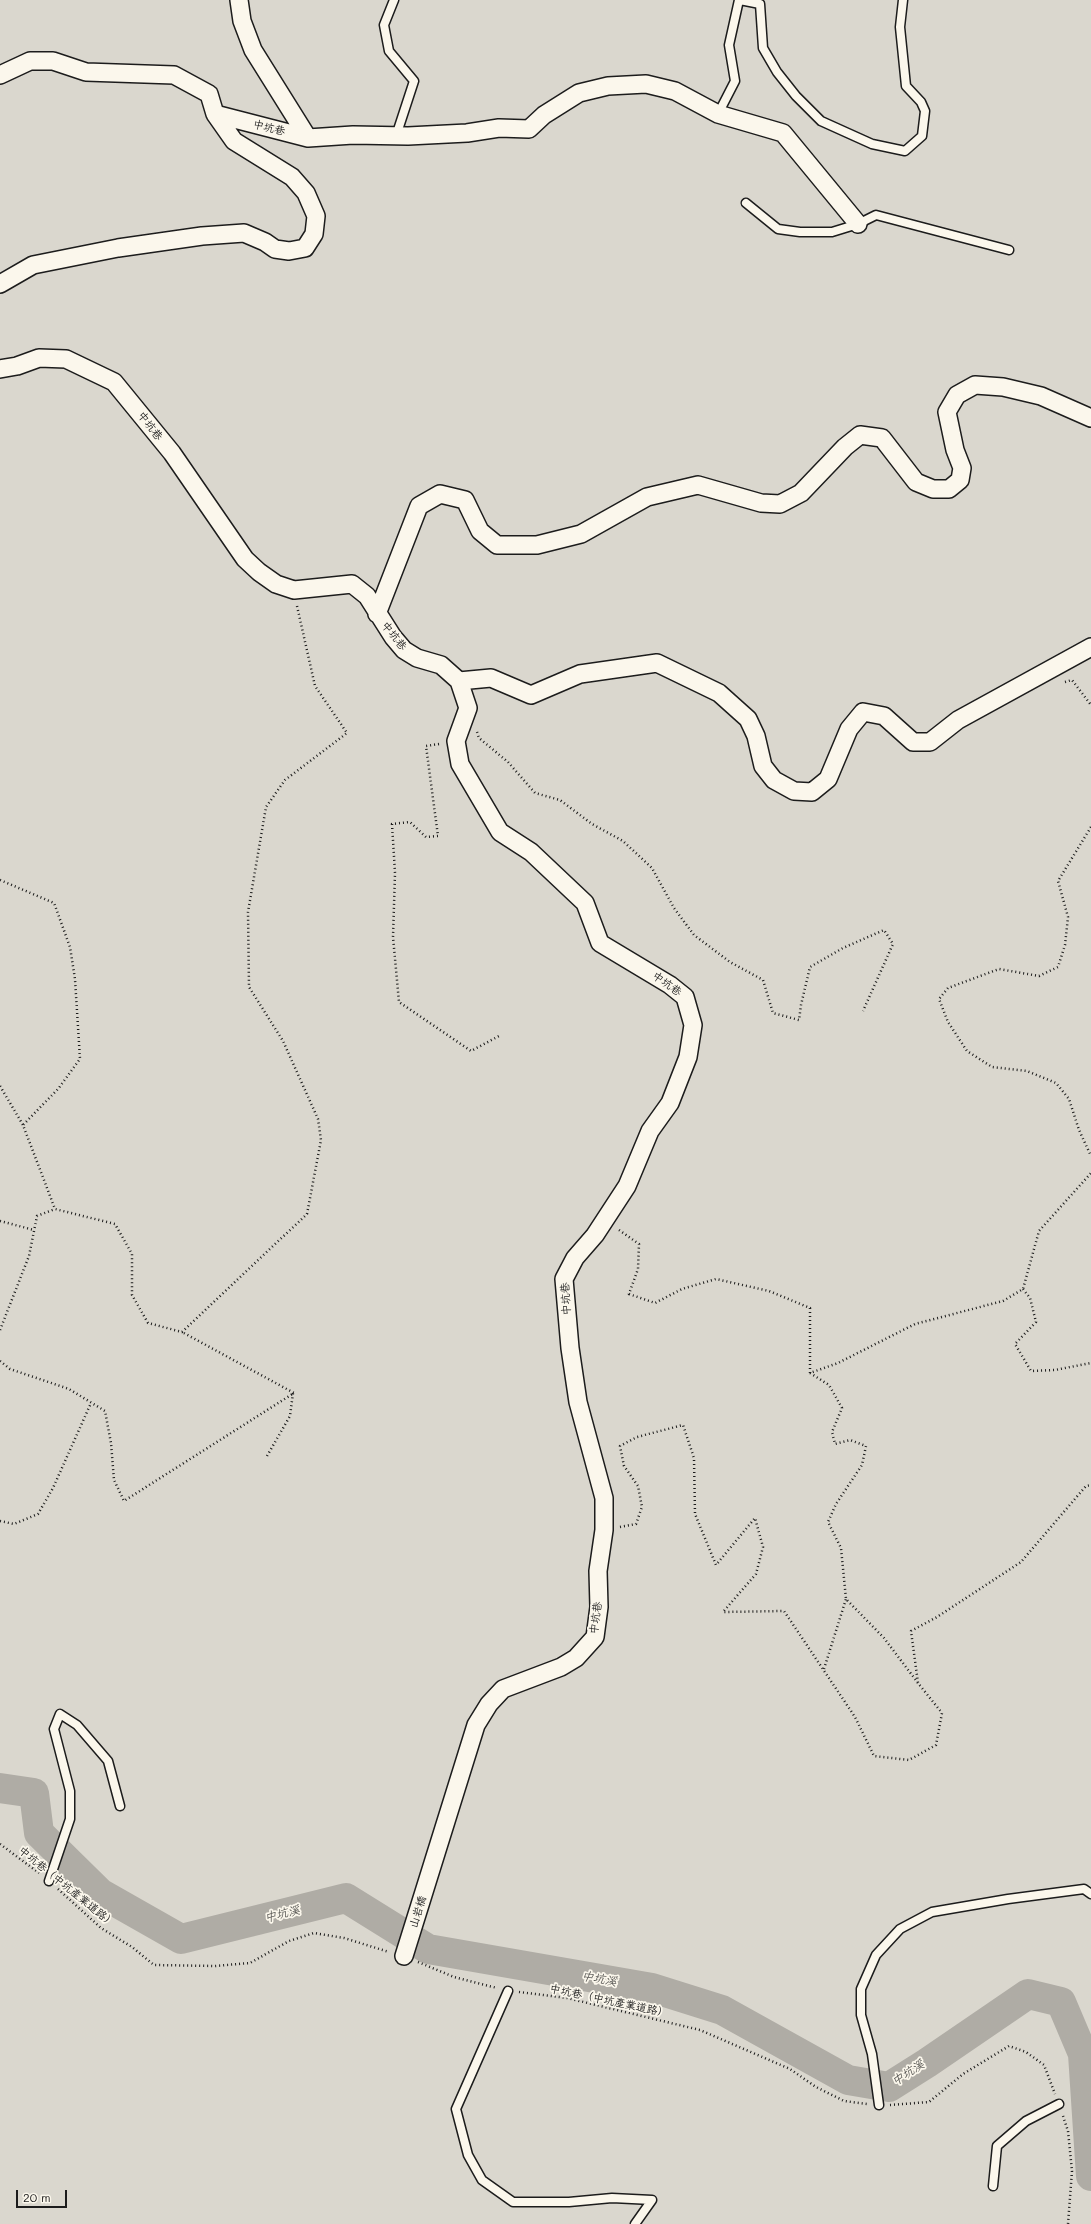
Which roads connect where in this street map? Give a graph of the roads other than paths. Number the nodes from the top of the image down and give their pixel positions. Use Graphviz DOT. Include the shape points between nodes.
graph roads {
  1 [pos="238,0"];
  2 [pos="394,0"];
  3 [pos="740,0"];
  4 [pos="903,0"];
  5 [pos="0,75"];
  6 [pos="215,114"];
  7 [pos="718,114"];
  8 [pos="396,136"];
  9 [pos="308,138"];
  10 [pos="746,203"];
  11 [pos="858,224"];
  12 [pos="1009,250"];
  13 [pos="0,284"];
  14 [pos="0,369"];
  15 [pos="1091,418"];
  16 [pos="377,614"];
  17 [pos="1091,647"];
  18 [pos="459,681"];
  19 [pos="120,1806"];
  20 [pos="431,1868"];
  21 [pos="49,1881"];
  22 [pos="1091,1894"];
  23 [pos="404,1956"];
  24 [pos="508,1991"];
  25 [pos="878,2104"];
  26 [pos="1059,2104"];
  27 [pos="993,2186"];
  28 [pos="635,2224"];
  1 -- 9 [label="street, 中坑巷" via="242,21 253,50"];
  2 -- 8 [label="lane" via="384,25 389,51 414,81"];
  3 -- 4 [label="lane" via="760,4 763,48 787,84 821,121 872,144 905,151 922,136 926,112 921,102 906,86 900,27"];
  3 -- 7 [label="lane" via="729,45 735,81"];
  5 -- 6 [label="street" via="30,61 53,61 86,72 174,75 209,94"];
  6 -- 9 [label="street, 中坑巷"];
  6 -- 13 [label="street" via="234,141 292,177 306,193 316,216 314,234 305,248 288,251 275,249 244,233 202,236 118,248 40,264 13,275"];
  7 -- 8 [label="street" via="675,91 646,84 608,86 579,93 544,115 529,129 499,128 467,133"];
  7 -- 11 [label="street" via="783,134"];
  8 -- 9 [label="street"];
  10 -- 11 [label="lane" via="778,229 832,232"];
  11 -- 12 [label="lane" via="876,215"];
  14 -- 16 [label="street, 中坑巷" via="39,358 66,359 114,382 172,453 245,560 276,584 294,590 352,584 367,596"];
  15 -- 16 [label="street" via="1041,396 1003,387 975,385 957,395 946,412 962,468 960,480 949,489 933,489 916,482 882,438 860,435 801,493 780,504 761,503 698,485 647,497 581,534 537,545 497,545 480,530 465,500 440,494 419,506"];
  16 -- 18 [label="street, 中坑巷" via="404,650 417,658 441,665"];
  17 -- 18 [label="street" via="958,720 930,742 913,742 884,716 863,712 849,729 828,779 812,792 794,791 774,780 763,766 756,736 748,719 719,692 657,663 580,674 530,695 491,678"];
  18 -- 20 [label="street, 中坑巷" via="468,708 456,741 460,764 500,832 530,852 586,903 600,943 685,996 693,1025 688,1057 670,1103 650,1131 627,1186 595,1235 575,1258 564,1279 578,1402 604,1498 604,1530 598,1570 599,1607 595,1637 576,1658 561,1667 503,1689 489,1704 476,1725"];
  19 -- 21 [label="lane" via="108,1761 77,1725 60,1714 54,1730 70,1791 70,1818"];
  20 -- 23 [label="street, 山岩橋"];
  22 -- 25 [label="lane" via="1084,1889 932,1912 900,1929 876,1955 861,1989 861,2015 872,2054"];
  24 -- 28 [label="lane" via="456,2109 468,2155 482,2180 514,2202 569,2202 612,2198 652,2200"];
  26 -- 27 [label="lane" via="1026,2121 997,2146"];
}
